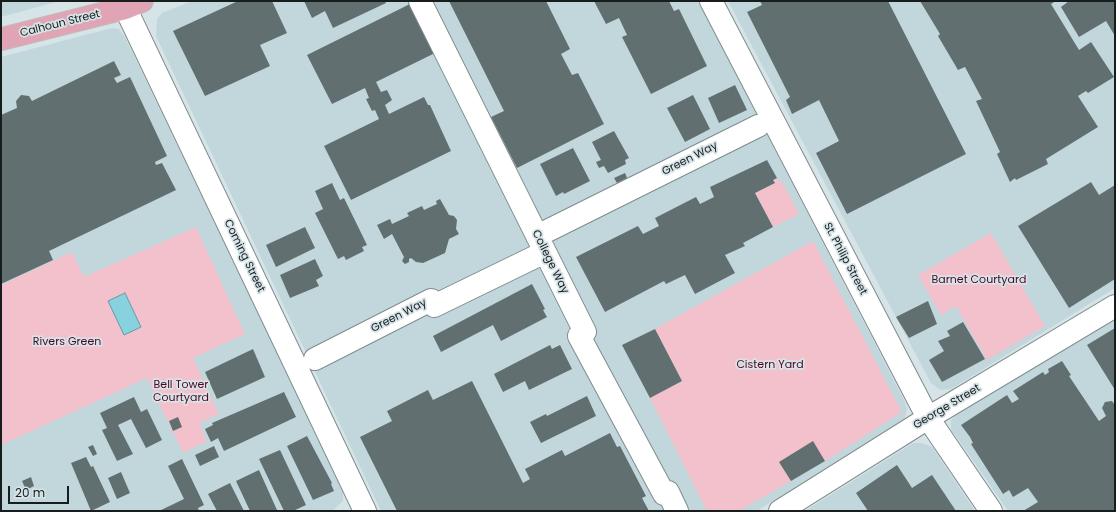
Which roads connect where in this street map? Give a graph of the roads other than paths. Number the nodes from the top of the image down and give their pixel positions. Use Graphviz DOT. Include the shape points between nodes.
graph roads {
  1 [pos="420,1"];
  2 [pos="710,1"];
  3 [pos="130,3"];
  4 [pos="1,39"];
  5 [pos="758,126"];
  6 [pos="541,244"];
  7 [pos="1115,306"];
  8 [pos="315,359"];
  9 [pos="928,418"];
  10 [pos="365,511"];
  11 [pos="677,511"];
  12 [pos="780,511"];
  13 [pos="991,511"];
  1 -- 6 [label="street, College Way"];
  2 -- 9 [label="street, St. Philip Street"];
  3 -- 4 [label="main road, Calhoun Street"];
  3 -- 10 [label="street, Coming Street"];
  5 -- 6 [label="street, Green Way"];
  6 -- 8 [label="street, Green Way" via="434,306 431,300"];
  6 -- 11 [label="street, College Way" via="585,332 579,336 664,494 668,492"];
  7 -- 9 [label="street, George Street"];
  9 -- 12 [label="street, George Street"];
  9 -- 13 [label="street, St. Philip Street"];
}
